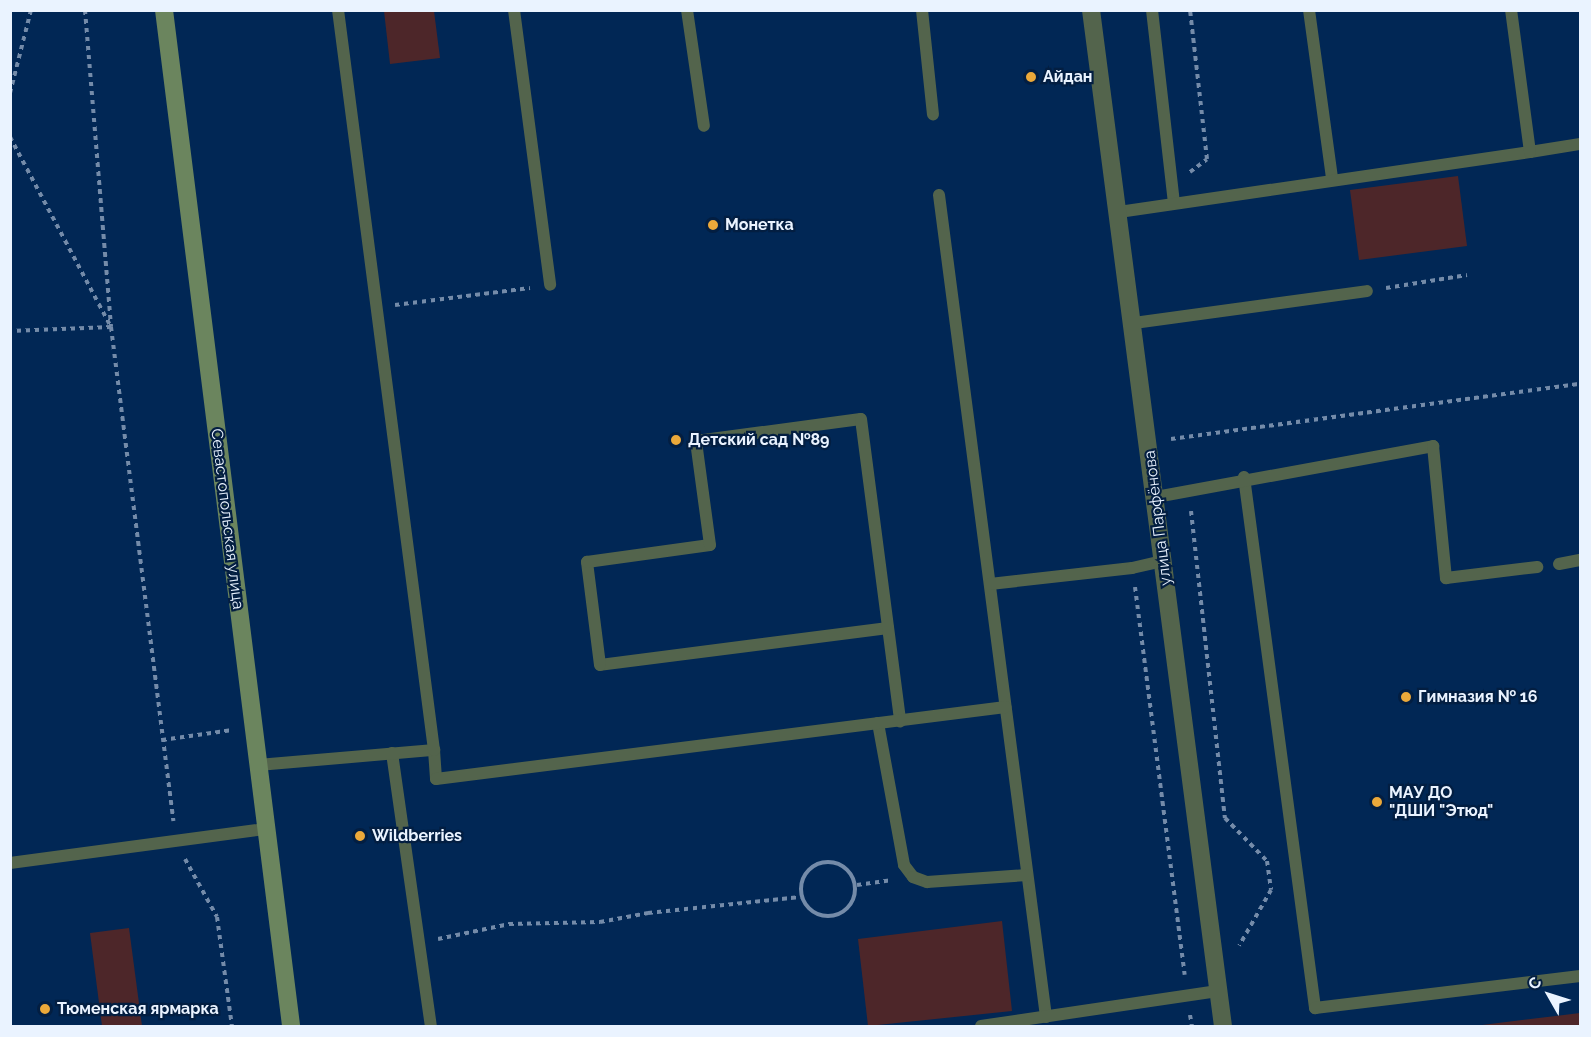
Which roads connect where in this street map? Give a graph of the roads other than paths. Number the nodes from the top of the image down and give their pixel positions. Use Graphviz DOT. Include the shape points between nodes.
graph roads {
  1 [pos="164,10"];
  2 [pos="338,10"];
  3 [pos="514,10"];
  4 [pos="687,10"];
  5 [pos="922,10"];
  6 [pos="1091,10"];
  7 [pos="1152,10"];
  8 [pos="1309,10"];
  9 [pos="1511,10"];
  10 [pos="933,114"];
  11 [pos="704,126"];
  12 [pos="1581,144"];
  13 [pos="1530,152"];
  14 [pos="1332,179"];
  15 [pos="939,195"];
  16 [pos="1174,203"];
  17 [pos="1119,212"];
  18 [pos="550,285"];
  19 [pos="1368,291"];
  20 [pos="1134,323"];
  21 [pos="1244,477"];
  22 [pos="1156,497"];
  23 [pos="1581,560"];
  24 [pos="1163,561"];
  25 [pos="1559,564"];
  26 [pos="1537,567"];
  27 [pos="990,584"];
  28 [pos="888,627"];
  29 [pos="1005,707"];
  30 [pos="900,721"];
  31 [pos="878,723"];
  32 [pos="434,750"];
  33 [pos="393,753"];
  34 [pos="258,765"];
  35 [pos="266,829"];
  36 [pos="10,863"];
  37 [pos="1027,874"];
  38 [pos="1581,976"];
  39 [pos="1219,991"];
  40 [pos="1046,1017"];
  41 [pos="291,1026"];
  42 [pos="431,1026"];
  43 [pos="981,1026"];
  44 [pos="1223,1026"];
  1 -- 34 [label="street, Севастопольская улица"];
  2 -- 32 [label="lane"];
  3 -- 18 [label="lane"];
  4 -- 11 [label="lane"];
  5 -- 10 [label="lane"];
  6 -- 17 [label="street, улица Парфёнова"];
  7 -- 16 [label="lane"];
  8 -- 14 [label="lane"];
  9 -- 13 [label="lane"];
  12 -- 13 [label="lane"];
  13 -- 14 [label="lane"];
  14 -- 16 [label="lane"];
  15 -- 27 [label="lane"];
  16 -- 17 [label="lane"];
  17 -- 20 [label="street, улица Парфёнова"];
  19 -- 20 [label="lane"];
  20 -- 22 [label="street, улица Парфёнова"];
  21 -- 22 [label="lane"];
  21 -- 26 [label="lane" via="1433,446 1446,578"];
  21 -- 38 [label="lane" via="1315,1008"];
  22 -- 24 [label="street, улица Парфёнова"];
  23 -- 25 [label="lane"];
  24 -- 27 [label="lane"];
  24 -- 39 [label="street, улица Парфёнова"];
  27 -- 29 [label="lane"];
  28 -- 28 [label="lane" via="861,419 696,441 710,546 587,562 600,665"];
  28 -- 30 [label="lane"];
  29 -- 30 [label="lane"];
  29 -- 37 [label="lane"];
  30 -- 31 [label="lane"];
  31 -- 32 [label="lane" via="436,779"];
  31 -- 37 [label="lane" via="904,865 913,877 927,882"];
  32 -- 33 [label="lane"];
  33 -- 34 [label="lane"];
  33 -- 42 [label="lane"];
  34 -- 35 [label="street, Севастопольская улица"];
  35 -- 36 [label="lane"];
  35 -- 41 [label="street, Севастопольская улица"];
  37 -- 40 [label="lane"];
  39 -- 40 [label="lane"];
  39 -- 44 [label="street, улица Парфёнова"];
  40 -- 43 [label="lane"];
}
